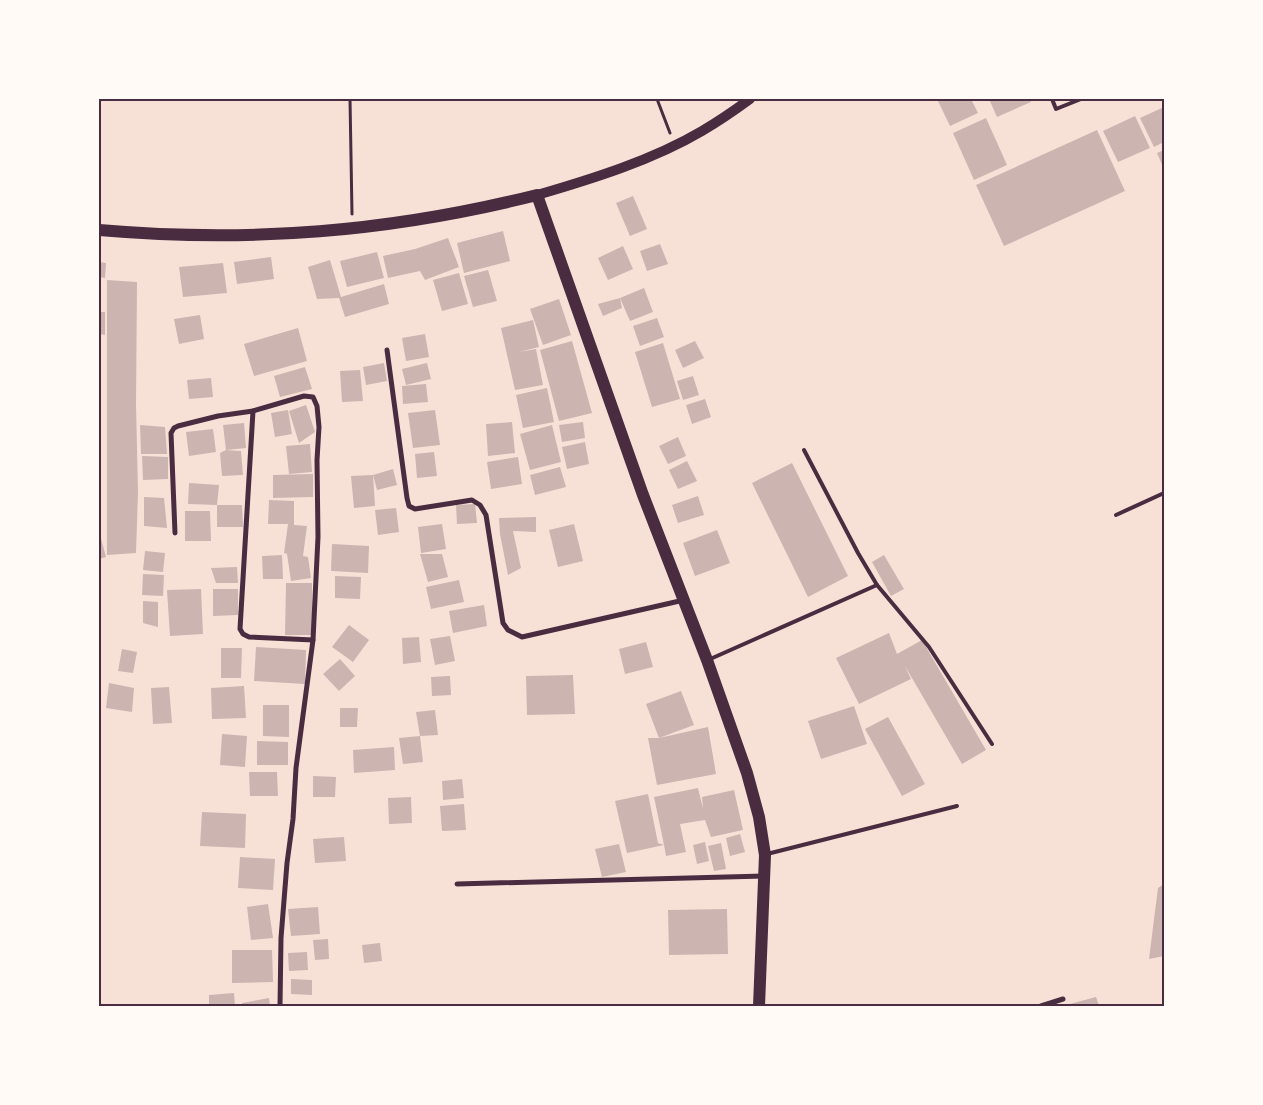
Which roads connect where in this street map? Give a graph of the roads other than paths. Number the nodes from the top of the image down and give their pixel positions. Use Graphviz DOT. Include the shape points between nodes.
graph roads {
  1 [pos="750,99"];
  2 [pos="1052,99"];
  3 [pos="1081,99"];
  4 [pos="537,195"];
  5 [pos="99,230"];
  6 [pos="387,350"];
  7 [pos="252,411"];
  8 [pos="804,450"];
  9 [pos="1164,493"];
  10 [pos="1116,515"];
  11 [pos="175,533"];
  12 [pos="878,585"];
  13 [pos="684,600"];
  14 [pos="314,640"];
  15 [pos="707,660"];
  16 [pos="992,744"];
  17 [pos="957,806"];
  18 [pos="765,855"];
  19 [pos="765,876"];
  20 [pos="457,884"];
  21 [pos="1062,1000"];
  22 [pos="280,1006"];
  23 [pos="759,1006"];
  24 [pos="1041,1006"];
  1 -- 4 [label="main road" via="702,132 674,146"];
  2 -- 3 [label="lane" via="1056,109"];
  4 -- 5 [label="main road" via="437,217 290,234 181,235"];
  4 -- 13 [label="main road" via="643,495"];
  6 -- 13 [label="street" via="409,506 415,509 472,500 480,505 486,515 502,623 508,630 522,637"];
  7 -- 11 [label="street" via="174,428 171,433"];
  7 -- 14 [label="street" via="240,628 249,637"];
  7 -- 14 [label="street" via="304,396 313,397 317,406 318,537"];
  8 -- 12 [label="lane"];
  9 -- 10 [label="lane"];
  12 -- 15 [label="lane"];
  12 -- 16 [label="lane" via="929,647"];
  13 -- 15 [label="main road"];
  14 -- 22 [label="street" via="287,863"];
  15 -- 18 [label="main road" via="747,773"];
  17 -- 18 [label="lane"];
  18 -- 19 [label="main road"];
  19 -- 20 [label="street"];
  19 -- 23 [label="main road"];
  21 -- 24 [label="street"];
}
